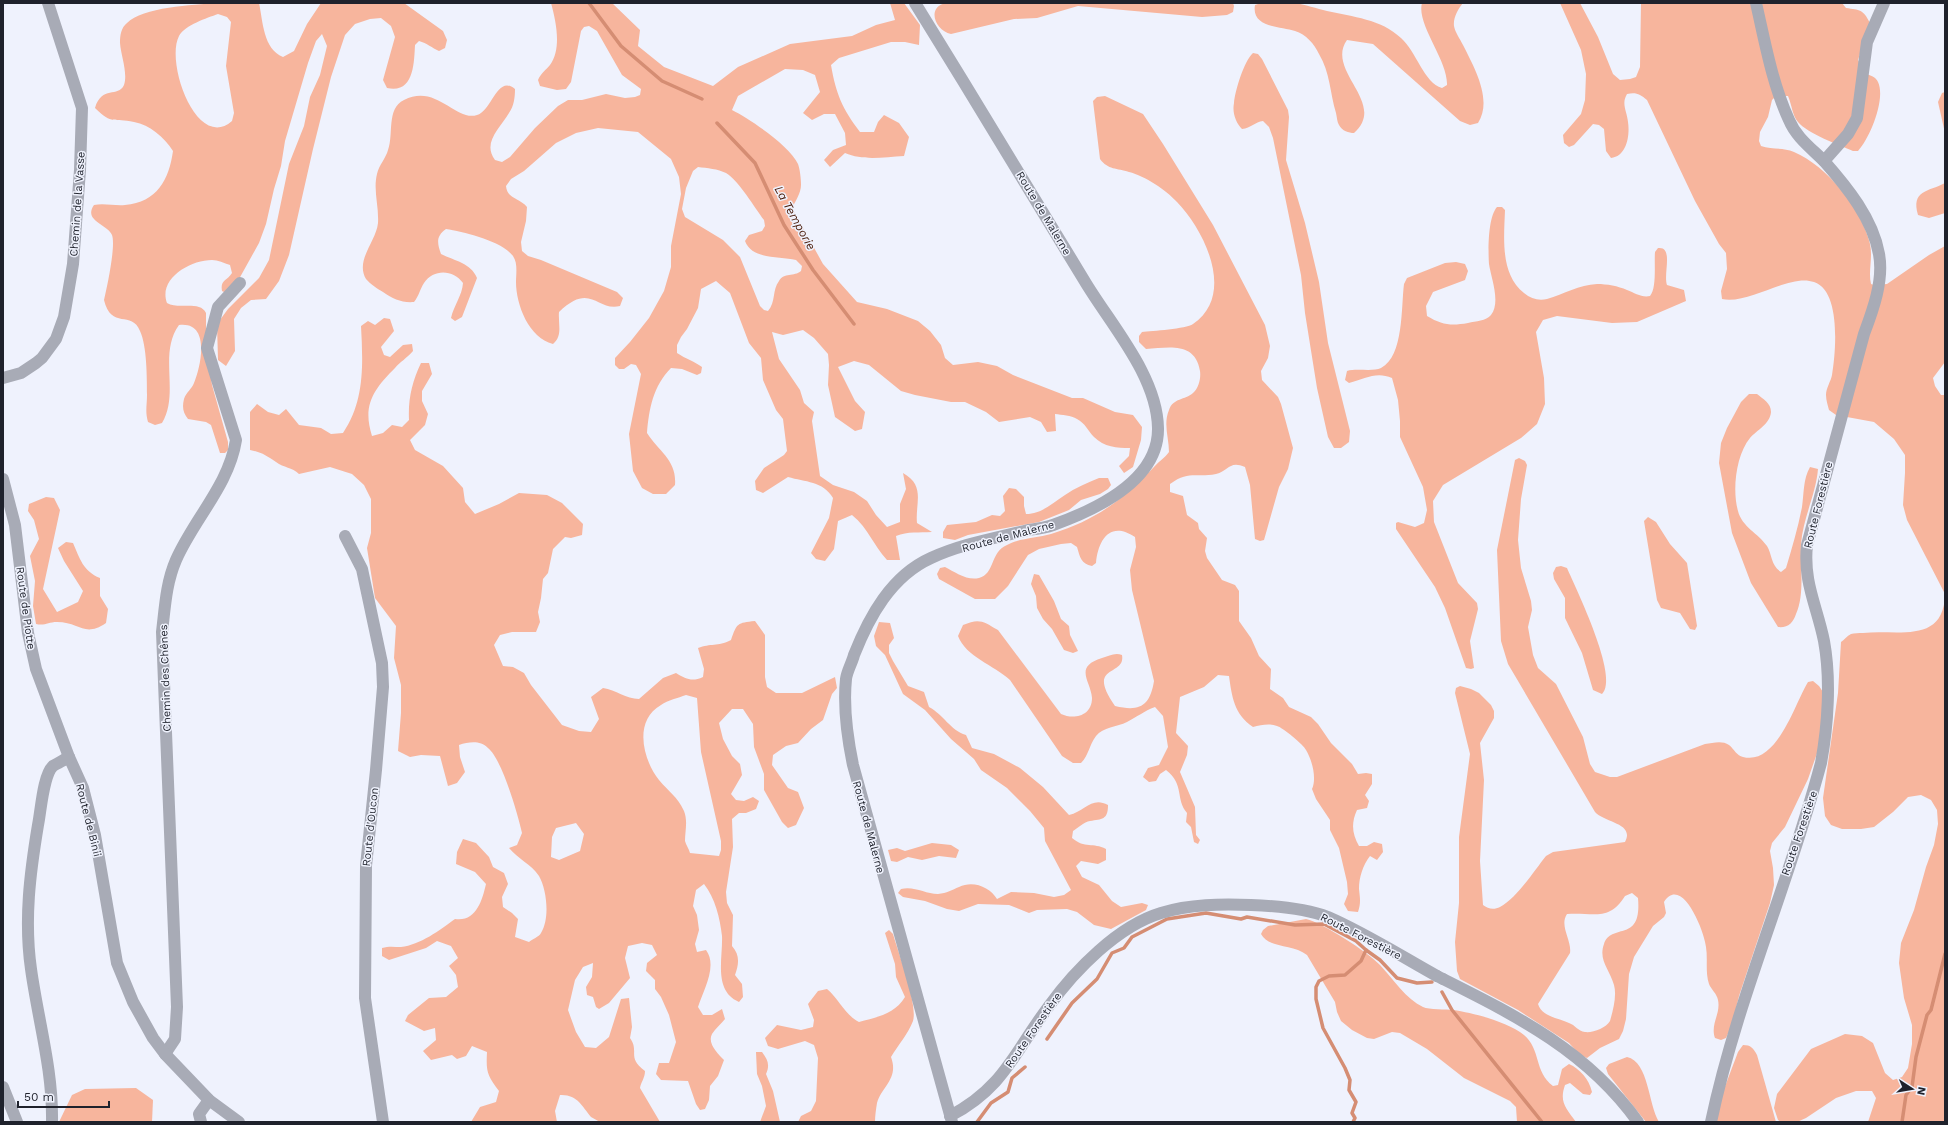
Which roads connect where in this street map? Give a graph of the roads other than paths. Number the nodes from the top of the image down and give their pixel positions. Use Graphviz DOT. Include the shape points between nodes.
graph roads {
  1 [pos="48,3"];
  2 [pos="915,3"];
  3 [pos="1756,3"];
  4 [pos="1884,3"];
  5 [pos="1824,161"];
  6 [pos="240,283"];
  7 [pos="3,378"];
  8 [pos="3,479"];
  9 [pos="345,536"];
  10 [pos="69,757"];
  11 [pos="165,1054"];
  12 [pos="3,1087"];
  13 [pos="209,1100"];
  14 [pos="951,1119"];
  15 [pos="17,1122"];
  16 [pos="52,1122"];
  17 [pos="201,1122"];
  18 [pos="239,1122"];
  19 [pos="383,1122"];
  20 [pos="1638,1122"];
  21 [pos="1711,1122"];
  1 -- 7 [label="street, Chemin de la Vasse" via="82,108 73,264 64,317 56,339 36,363 21,373"];
  2 -- 14 [label="street, Route de Malerne" via="1146,378 1158,428 1156,445 1148,465 1133,483 1088,511 1051,526 976,543 929,558 899,580 865,627 847,676 845,714 852,764"];
  3 -- 5 [label="street, Route Forestière" via="1770,64 1789,120 1799,137"];
  4 -- 5 [label="street" via="1867,42 1857,118 1848,134"];
  5 -- 21 [label="street, Route Forestière" via="1866,216 1880,254 1879,279 1807,545 1808,582 1824,643 1827,689 1825,738 1815,786 1742,1006 1718,1087"];
  6 -- 11 [label="street, Chemin des Chênes" via="218,307 207,348 236,440 234,455 176,560 167,588 162,632 177,1007 175,1039"];
  8 -- 10 [label="street, Route de Piotte" via="15,525 28,633 36,669"];
  9 -- 19 [label="street, Route d'Oucon" via="362,569 382,663 383,687 366,866 365,998"];
  10 -- 11 [label="street, Route de Binii" via="83,788 95,835 116,963 133,1002"];
  10 -- 16 [label="street" via="52,767 46,783 28,903 31,970 44,1033"];
  11 -- 13 [label="street, Route de Binii"];
  12 -- 15 [label="street"];
  13 -- 17 [label="street" via="199,1114"];
  13 -- 18 [label="street, Route de Binii"];
  14 -- 20 [label="street, Route Forestière" via="993,1085 1048,1007 1081,969 1125,930 1160,913 1220,904 1268,906 1314,912 1339,923 1558,1042 1610,1088"];
}
